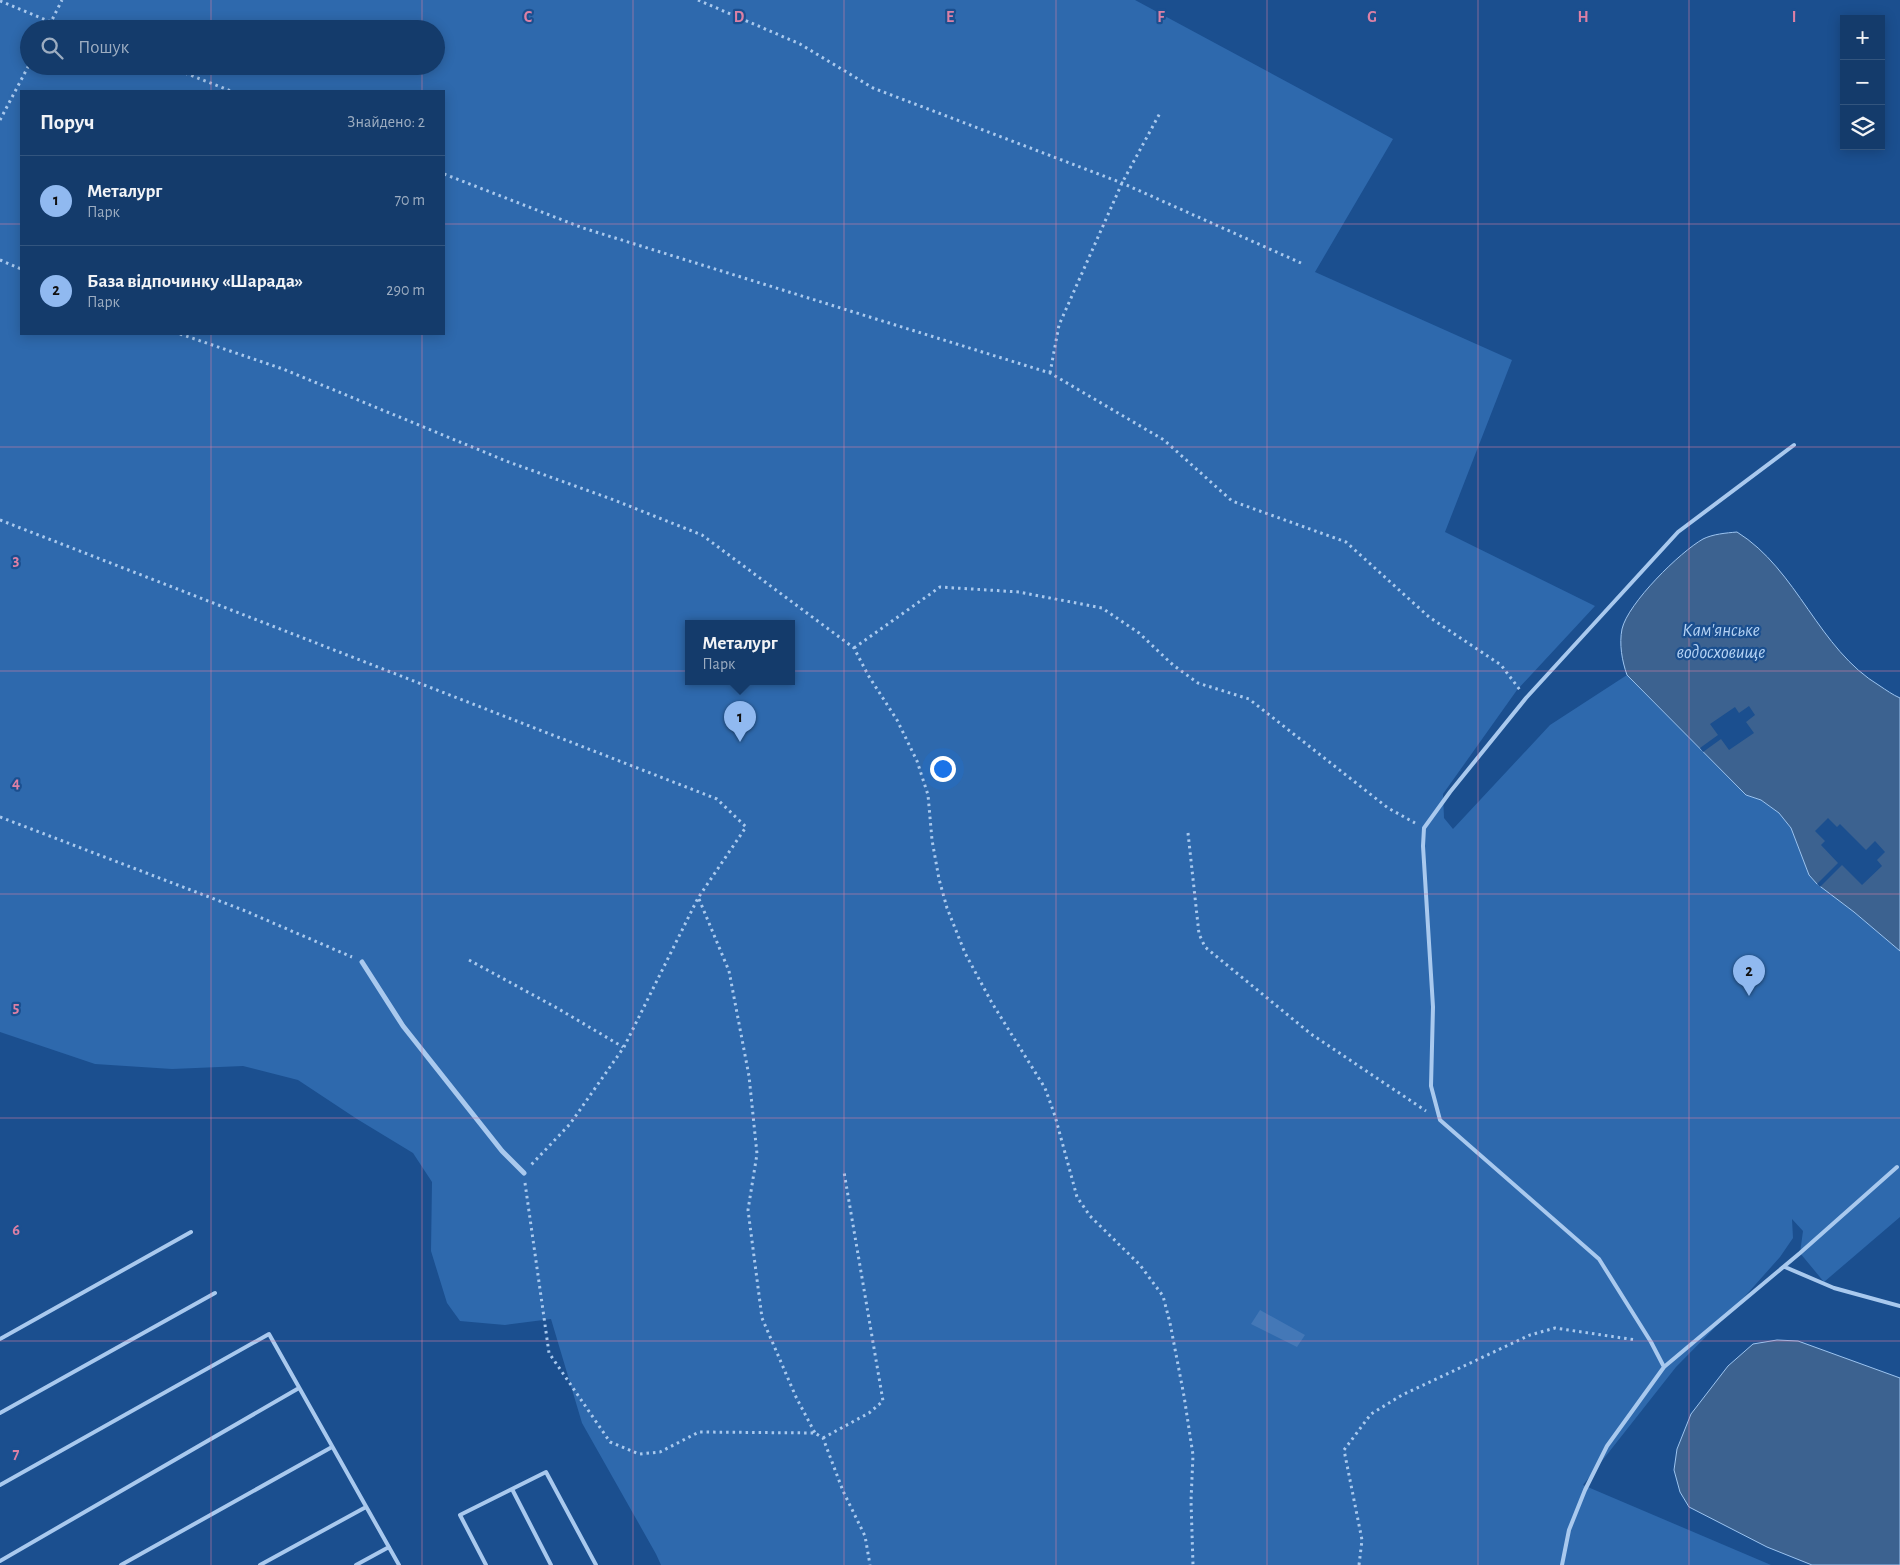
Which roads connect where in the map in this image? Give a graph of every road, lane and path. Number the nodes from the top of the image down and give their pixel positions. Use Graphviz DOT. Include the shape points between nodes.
graph roads {
  1 [pos="62,0"];
  2 [pos="698,0"];
  3 [pos="0,1"];
  4 [pos="46,20"];
  5 [pos="52,20"];
  6 [pos="24,75"];
  7 [pos="190,75"];
  8 [pos="228,90"];
  9 [pos="1160,113"];
  10 [pos="0,120"];
  11 [pos="445,174"];
  12 [pos="1122,183"];
  13 [pos="0,260"];
  14 [pos="1301,263"];
  15 [pos="20,269"];
  16 [pos="183,335"];
  17 [pos="1050,373"];
  18 [pos="1794,445"];
  19 [pos="0,520"];
  20 [pos="854,648"];
  21 [pos="1526,698"];
  22 [pos="0,816"];
  23 [pos="1424,828"];
  24 [pos="1188,833"];
  25 [pos="698,898"];
  26 [pos="469,960"];
  27 [pos="362,962"];
  28 [pos="624,1047"];
  29 [pos="1440,1120"];
  30 [pos="1897,1168"];
  31 [pos="844,1172"];
  32 [pos="524,1173"];
  33 [pos="191,1232"];
  34 [pos="1784,1266"];
  35 [pos="215,1293"];
  36 [pos="1900,1306"];
  37 [pos="0,1339"];
  38 [pos="1651,1342"];
  39 [pos="1664,1367"];
  40 [pos="299,1388"];
  41 [pos="0,1413"];
  42 [pos="815,1433"];
  43 [pos="824,1438"];
  44 [pos="332,1446"];
  45 [pos="0,1485"];
  46 [pos="512,1489"];
  47 [pos="366,1507"];
  48 [pos="389,1547"];
  49 [pos="0,1561"];
  50 [pos="120,1565"];
  51 [pos="260,1565"];
  52 [pos="356,1565"];
  53 [pos="399,1565"];
  54 [pos="486,1565"];
  55 [pos="551,1565"];
  56 [pos="596,1565"];
  57 [pos="870,1565"];
  58 [pos="1194,1565"];
  59 [pos="1359,1565"];
  60 [pos="1562,1565"];
  1 -- 5 [label="path"];
  2 -- 12 [label="path" via="800,44 873,88"];
  3 -- 4 [label="path"];
  6 -- 10 [label="path"];
  7 -- 8 [label="path"];
  9 -- 12 [label="path"];
  11 -- 17 [label="path" via="584,228"];
  12 -- 14 [label="path"];
  12 -- 17 [label="path" via="1059,325"];
  13 -- 15 [label="path"];
  16 -- 20 [label="path" via="283,369 506,461 702,535"];
  17 -- 21 [label="path" via="1164,440 1232,500 1346,542 1429,617 1501,665"];
  18 -- 21 [label="lane" via="1678,532"];
  19 -- 25 [label="path" via="716,798 746,827"];
  20 -- 23 [label="path" via="940,587 1019,592 1102,608 1139,633 1198,683 1249,699 1388,808"];
  20 -- 58 [label="path" via="917,760 928,794 932,840 947,908 965,953 992,1003 1045,1088 1077,1197 1090,1216 1140,1265 1163,1296 1184,1396 1192,1455"];
  21 -- 23 [label="lane"];
  22 -- 27 [label="path" via="244,910"];
  23 -- 29 [label="lane" via="1434,1007 1431,1086"];
  24 -- 29 [label="path" via="1199,934 1205,947 1311,1034"];
  25 -- 28 [label="path"];
  25 -- 42 [label="path" via="729,971 749,1076 757,1154 748,1210 762,1318 796,1398"];
  26 -- 28 [label="path"];
  27 -- 32 [label="street" via="403,1026 502,1151"];
  28 -- 32 [label="path" via="570,1124"];
  29 -- 38 [label="lane" via="1599,1259"];
  30 -- 34 [label="lane"];
  31 -- 43 [label="path" via="883,1401 869,1413"];
  32 -- 42 [label="path" via="549,1353 610,1442 639,1454 660,1452 699,1432"];
  33 -- 37 [label="lane"];
  34 -- 36 [label="lane" via="1834,1288"];
  34 -- 39 [label="lane"];
  35 -- 41 [label="lane"];
  38 -- 39 [label="lane"];
  38 -- 59 [label="path" via="1556,1328 1530,1335 1402,1395 1371,1414 1344,1450 1362,1540"];
  39 -- 60 [label="lane" via="1607,1446 1569,1530"];
  40 -- 44 [label="lane"];
  40 -- 45 [label="lane" via="269,1334"];
  40 -- 49 [label="lane"];
  42 -- 43 [label="path"];
  43 -- 57 [label="path" via="843,1491 865,1536"];
  44 -- 47 [label="lane"];
  44 -- 50 [label="lane"];
  46 -- 54 [label="lane" via="460,1515"];
  46 -- 55 [label="lane"];
  46 -- 56 [label="lane" via="546,1472"];
  47 -- 48 [label="lane"];
  47 -- 51 [label="lane"];
  48 -- 52 [label="lane"];
  48 -- 53 [label="lane"];
}
